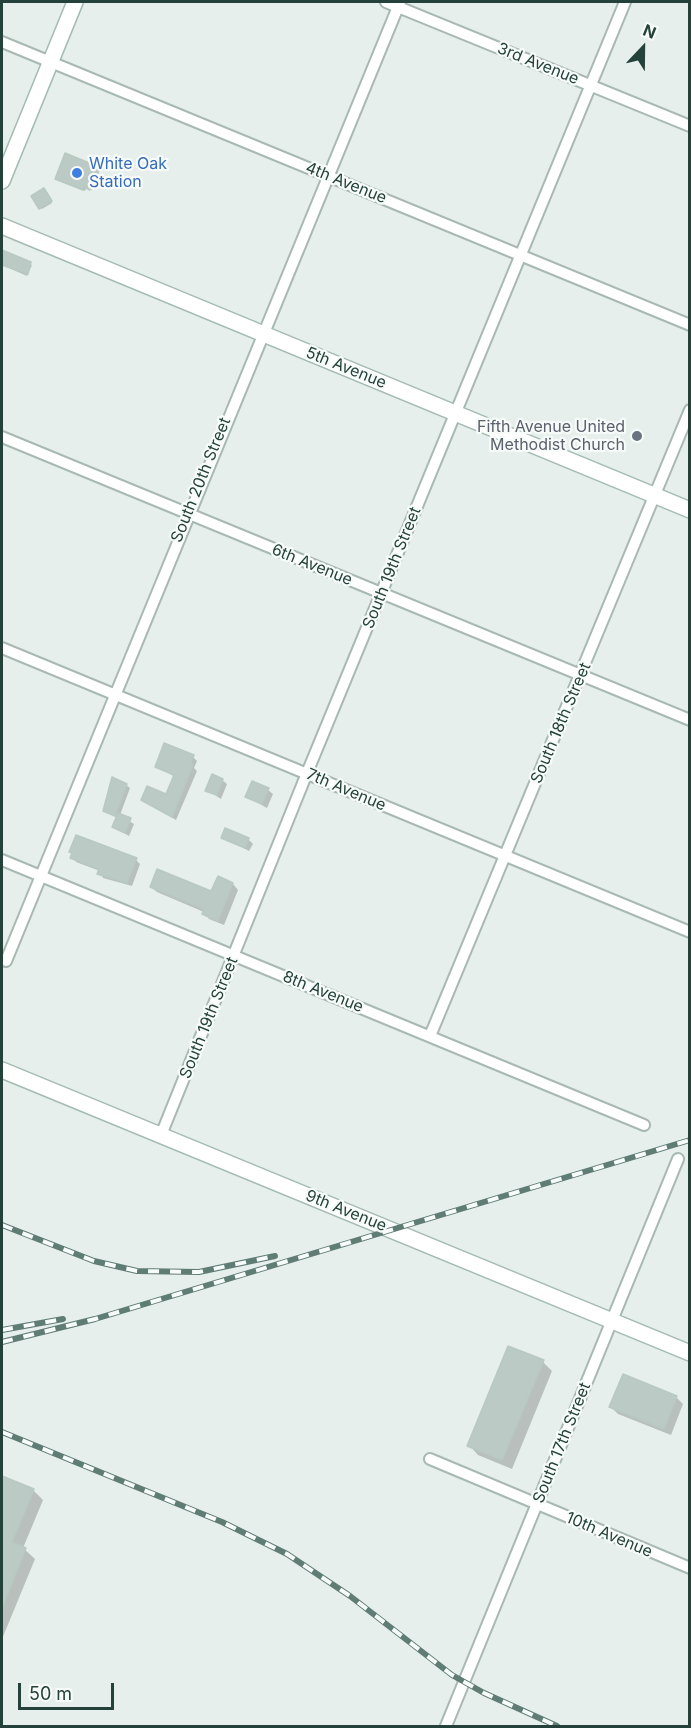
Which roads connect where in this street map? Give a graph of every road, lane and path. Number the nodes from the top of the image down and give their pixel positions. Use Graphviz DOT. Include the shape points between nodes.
graph roads {
  1 [pos="75,2"];
  2 [pos="386,2"];
  3 [pos="625,2"];
  4 [pos="399,4"];
  5 [pos="2,42"];
  6 [pos="50,62"];
  7 [pos="591,86"];
  8 [pos="690,126"];
  9 [pos="327,176"];
  10 [pos="2,181"];
  11 [pos="2,226"];
  12 [pos="520,255"];
  13 [pos="690,325"];
  14 [pos="262,333"];
  15 [pos="690,410"];
  16 [pos="455,413"];
  17 [pos="2,437"];
  18 [pos="654,495"];
  19 [pos="690,510"];
  20 [pos="188,513"];
  21 [pos="381,593"];
  22 [pos="2,648"];
  23 [pos="580,675"];
  24 [pos="115,695"];
  25 [pos="690,720"];
  26 [pos="307,774"];
  27 [pos="506,856"];
  28 [pos="2,860"];
  29 [pos="41,876"];
  30 [pos="690,932"];
  31 [pos="234,956"];
  32 [pos="6,961"];
  33 [pos="430,1036"];
  34 [pos="2,1070"];
  35 [pos="644,1125"];
  36 [pos="161,1135"];
  37 [pos="678,1159"];
  38 [pos="612,1321"];
  39 [pos="690,1353"];
  40 [pos="430,1459"];
  41 [pos="537,1504"];
  42 [pos="690,1568"];
  43 [pos="446,1726"];
  1 -- 6 [label="street"];
  2 -- 4 [label="street, 3rd Avenue"];
  3 -- 7 [label="street, South 19th Street"];
  4 -- 7 [label="street, 3rd Avenue"];
  4 -- 9 [label="street, South 20th Street"];
  5 -- 6 [label="street, 4th Avenue"];
  6 -- 9 [label="street, 4th Avenue"];
  6 -- 10 [label="street"];
  7 -- 8 [label="street, 3rd Avenue"];
  7 -- 12 [label="street, South 19th Street"];
  9 -- 12 [label="street, 4th Avenue"];
  9 -- 14 [label="street, South 20th Street"];
  11 -- 14 [label="street, 5th Avenue"];
  12 -- 13 [label="street, 4th Avenue"];
  12 -- 16 [label="street, South 19th Street"];
  14 -- 16 [label="street, 5th Avenue"];
  14 -- 20 [label="street, South 20th Street"];
  15 -- 18 [label="street, South 18th Street"];
  16 -- 18 [label="street, 5th Avenue"];
  16 -- 21 [label="street, South 19th Street"];
  17 -- 20 [label="street, 6th Avenue"];
  18 -- 19 [label="street, 5th Avenue"];
  18 -- 23 [label="street, South 18th Street"];
  20 -- 21 [label="street, 6th Avenue"];
  20 -- 24 [label="street, South 20th Street"];
  21 -- 23 [label="street, 6th Avenue"];
  21 -- 26 [label="street, South 19th Street"];
  22 -- 24 [label="street, 7th Avenue"];
  23 -- 25 [label="street, 6th Avenue"];
  23 -- 27 [label="street, South 18th Street"];
  24 -- 26 [label="street, 7th Avenue"];
  24 -- 29 [label="street, South 20th Street"];
  26 -- 27 [label="street, 7th Avenue"];
  26 -- 31 [label="street, South 19th Street"];
  27 -- 30 [label="street, 7th Avenue"];
  27 -- 33 [label="street, South 18th Street"];
  28 -- 29 [label="street, 8th Avenue"];
  29 -- 31 [label="street, 8th Avenue"];
  29 -- 32 [label="street, South 20th Street"];
  31 -- 33 [label="street, 8th Avenue"];
  31 -- 36 [label="street, South 19th Street"];
  33 -- 35 [label="street, 8th Avenue"];
  34 -- 36 [label="street, 9th Avenue"];
  36 -- 38 [label="street, 9th Avenue"];
  37 -- 38 [label="street, South 17th Street"];
  38 -- 39 [label="street, 9th Avenue"];
  38 -- 41 [label="street, South 17th Street"];
  40 -- 41 [label="street, 10th Avenue"];
  41 -- 42 [label="street, 10th Avenue"];
  41 -- 43 [label="street, South 17th Street"];
}
